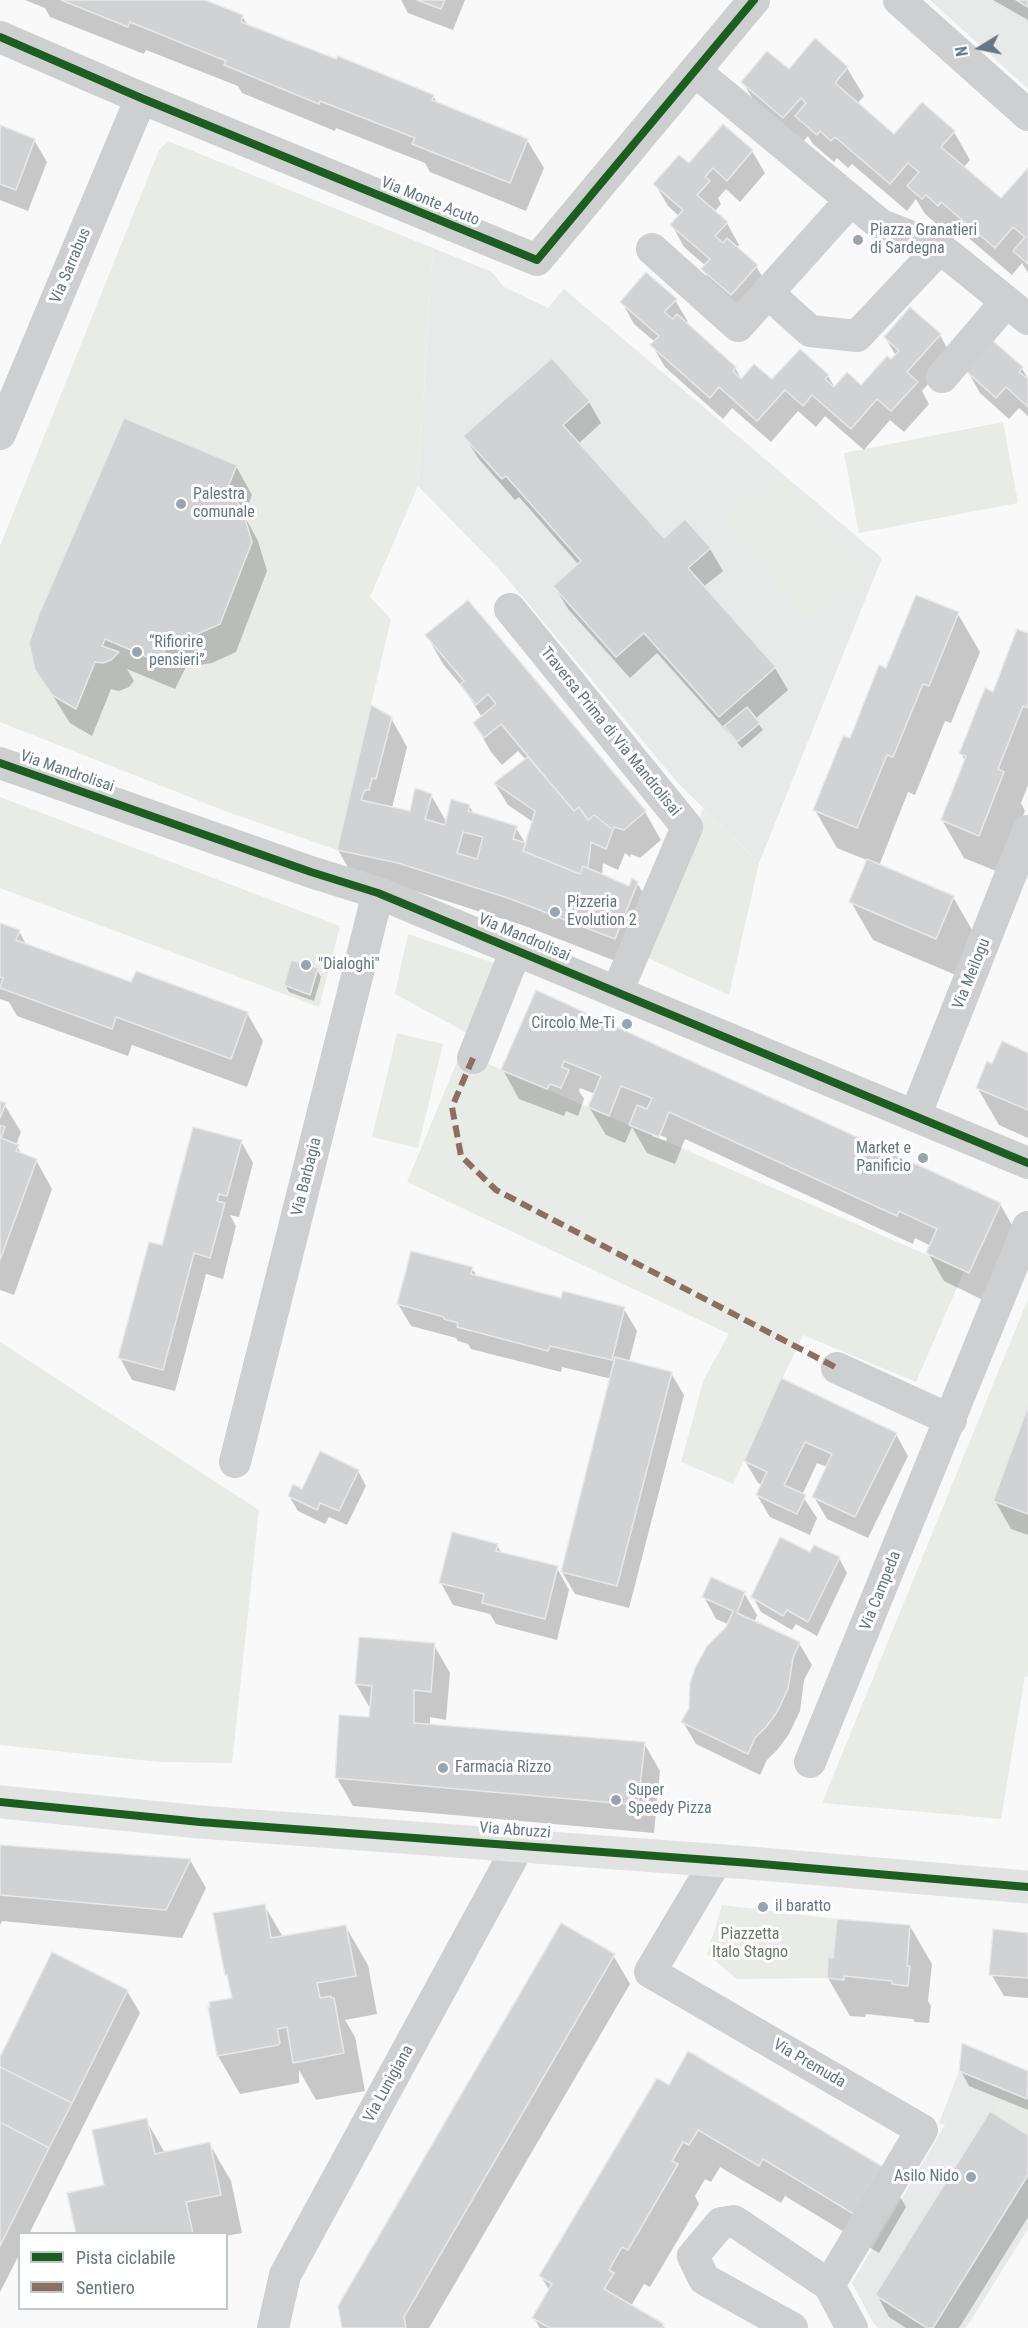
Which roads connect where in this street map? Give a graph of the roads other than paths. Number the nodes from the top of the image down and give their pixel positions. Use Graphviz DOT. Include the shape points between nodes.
graph roads {
  1 [pos="754,0"];
  2 [pos="899,0"];
  3 [pos="0,38"];
  4 [pos="694,71"];
  5 [pos="141,98"];
  6 [pos="1028,115"];
  7 [pos="851,200"];
  8 [pos="940,248"];
  9 [pos="652,249"];
  10 [pos="768,293"];
  11 [pos="1017,310"];
  12 [pos="942,377"];
  13 [pos="0,434"];
  14 [pos="510,609"];
  15 [pos="0,763"];
  16 [pos="1028,831"];
  17 [pos="378,893"];
  18 [pos="516,950"];
  19 [pos="617,992"];
  20 [pos="473,1058"];
  21 [pos="915,1116"];
  22 [pos="1028,1163"];
  23 [pos="1028,1227"];
  24 [pos="837,1368"];
  25 [pos="951,1419"];
  26 [pos="235,1462"];
  27 [pos="810,1762"];
  28 [pos="0,1802"];
  29 [pos="519,1845"];
  30 [pos="716,1861"];
  31 [pos="1028,1887"];
  32 [pos="829,2285"];
  33 [pos="273,2328"];
  34 [pos="792,2328"];
  35 [pos="852,2328"];
  1 -- 4 [label="street, Via Monte Acuto"];
  2 -- 6 [label="street"];
  3 -- 5 [label="street, Via Monte Acuto"];
  4 -- 5 [label="street, Via Monte Acuto" via="537,260"];
  4 -- 7 [label="street"];
  5 -- 13 [label="street, Via Sarrabus"];
  7 -- 8 [label="street" via="881,225"];
  7 -- 10 [label="street"];
  8 -- 10 [label="street" via="857,336 810,331"];
  8 -- 11 [label="street"];
  9 -- 10 [label="street" via="738,326"];
  11 -- 12 [label="street"];
  14 -- 19 [label="street, Traversa Prima di Via Mandrolisai" via="687,826"];
  15 -- 17 [label="street, Via Mandrolisai"];
  16 -- 21 [label="street, Via Meilogu"];
  17 -- 18 [label="street, Via Mandrolisai"];
  17 -- 26 [label="street, Via Barbagia"];
  18 -- 19 [label="street, Via Mandrolisai"];
  18 -- 20 [label="street"];
  19 -- 21 [label="street, Via Mandrolisai"];
  21 -- 22 [label="street, Via Mandrolisai"];
  23 -- 25 [label="street, Via Campeda"];
  24 -- 25 [label="street"];
  25 -- 27 [label="street, Via Campeda"];
  28 -- 29 [label="street, Via Abruzzi" via="200,1822"];
  29 -- 30 [label="street, Via Abruzzi"];
  29 -- 33 [label="street, Via Lunigiana" via="285,2275"];
  30 -- 31 [label="street, Via Abruzzi"];
  30 -- 32 [label="street, Via Premuda" via="650,1972 922,2130"];
  32 -- 34 [label="street" via="734,2221 721,2223 693,2256 704,2279"];
  32 -- 35 [label="street"];
}
